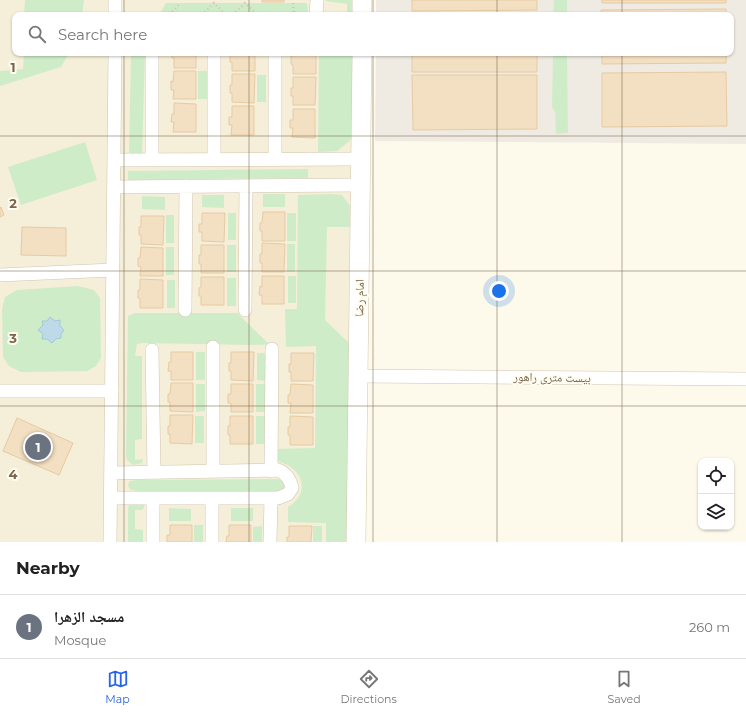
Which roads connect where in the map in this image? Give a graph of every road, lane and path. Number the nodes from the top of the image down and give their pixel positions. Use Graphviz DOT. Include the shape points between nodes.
graph roads {
  1 [pos="116,0"];
  2 [pos="317,0"];
  3 [pos="362,0"];
  4 [pos="180,3"];
  5 [pos="293,3"];
  6 [pos="115,12"];
  7 [pos="172,12"];
  8 [pos="205,12"];
  9 [pos="223,12"];
  10 [pos="236,12"];
  11 [pos="255,12"];
  12 [pos="294,12"];
  13 [pos="316,12"];
  14 [pos="362,12"];
  15 [pos="115,56"];
  16 [pos="152,56"];
  17 [pos="214,56"];
  18 [pos="275,56"];
  19 [pos="362,56"];
  20 [pos="214,159"];
  21 [pos="360,159"];
  22 [pos="114,160"];
  23 [pos="152,160"];
  24 [pos="275,160"];
  25 [pos="360,185"];
  26 [pos="186,186"];
  27 [pos="246,186"];
  28 [pos="114,187"];
  29 [pos="113,270"];
  30 [pos="0,275"];
  31 [pos="185,310"];
  32 [pos="245,310"];
  33 [pos="213,347"];
  34 [pos="272,349"];
  35 [pos="152,350"];
  36 [pos="358,376"];
  37 [pos="746,379"];
  38 [pos="0,391"];
  39 [pos="112,391"];
  40 [pos="213,471"];
  41 [pos="271,471"];
  42 [pos="154,472"];
  43 [pos="111,473"];
  44 [pos="111,498"];
  45 [pos="153,498"];
  46 [pos="212,498"];
  47 [pos="271,498"];
  48 [pos="110,542"];
  49 [pos="153,542"];
  50 [pos="212,542"];
  51 [pos="270,542"];
  52 [pos="356,542"];
  1 -- 6 [label="street"];
  2 -- 13 [label="street"];
  3 -- 14 [label="main road"];
  4 -- 7 [label="path"];
  5 -- 12 [label="path"];
  8 -- 9 [label="path" via="214,3"];
  10 -- 11 [label="path" via="245,3"];
  15 -- 22 [label="street"];
  16 -- 23 [label="street"];
  17 -- 20 [label="street"];
  18 -- 24 [label="street"];
  19 -- 21 [label="main road, امام رضا"];
  20 -- 23 [label="street"];
  20 -- 24 [label="street"];
  21 -- 24 [label="street"];
  21 -- 25 [label="main road, امام رضا"];
  22 -- 23 [label="street"];
  22 -- 28 [label="street"];
  25 -- 27 [label="street"];
  25 -- 36 [label="main road, امام رضا"];
  26 -- 27 [label="street"];
  26 -- 28 [label="street"];
  26 -- 31 [label="street"];
  27 -- 32 [label="street"];
  28 -- 29 [label="street"];
  29 -- 30 [label="street"];
  29 -- 39 [label="street"];
  33 -- 40 [label="street"];
  34 -- 41 [label="street"];
  35 -- 42 [label="street"];
  36 -- 37 [label="street, بیست متری راهور"];
  36 -- 52 [label="main road, امام رضا"];
  38 -- 39 [label="street"];
  39 -- 43 [label="street"];
  40 -- 41 [label="street"];
  40 -- 42 [label="street"];
  41 -- 47 [label="street" via="284,472 291,481 292,488 288,494"];
  42 -- 43 [label="street"];
  43 -- 44 [label="street"];
  44 -- 45 [label="street"];
  44 -- 48 [label="street"];
  45 -- 46 [label="street"];
  45 -- 49 [label="street"];
  46 -- 47 [label="street"];
  46 -- 50 [label="street"];
  47 -- 51 [label="street"];
}
